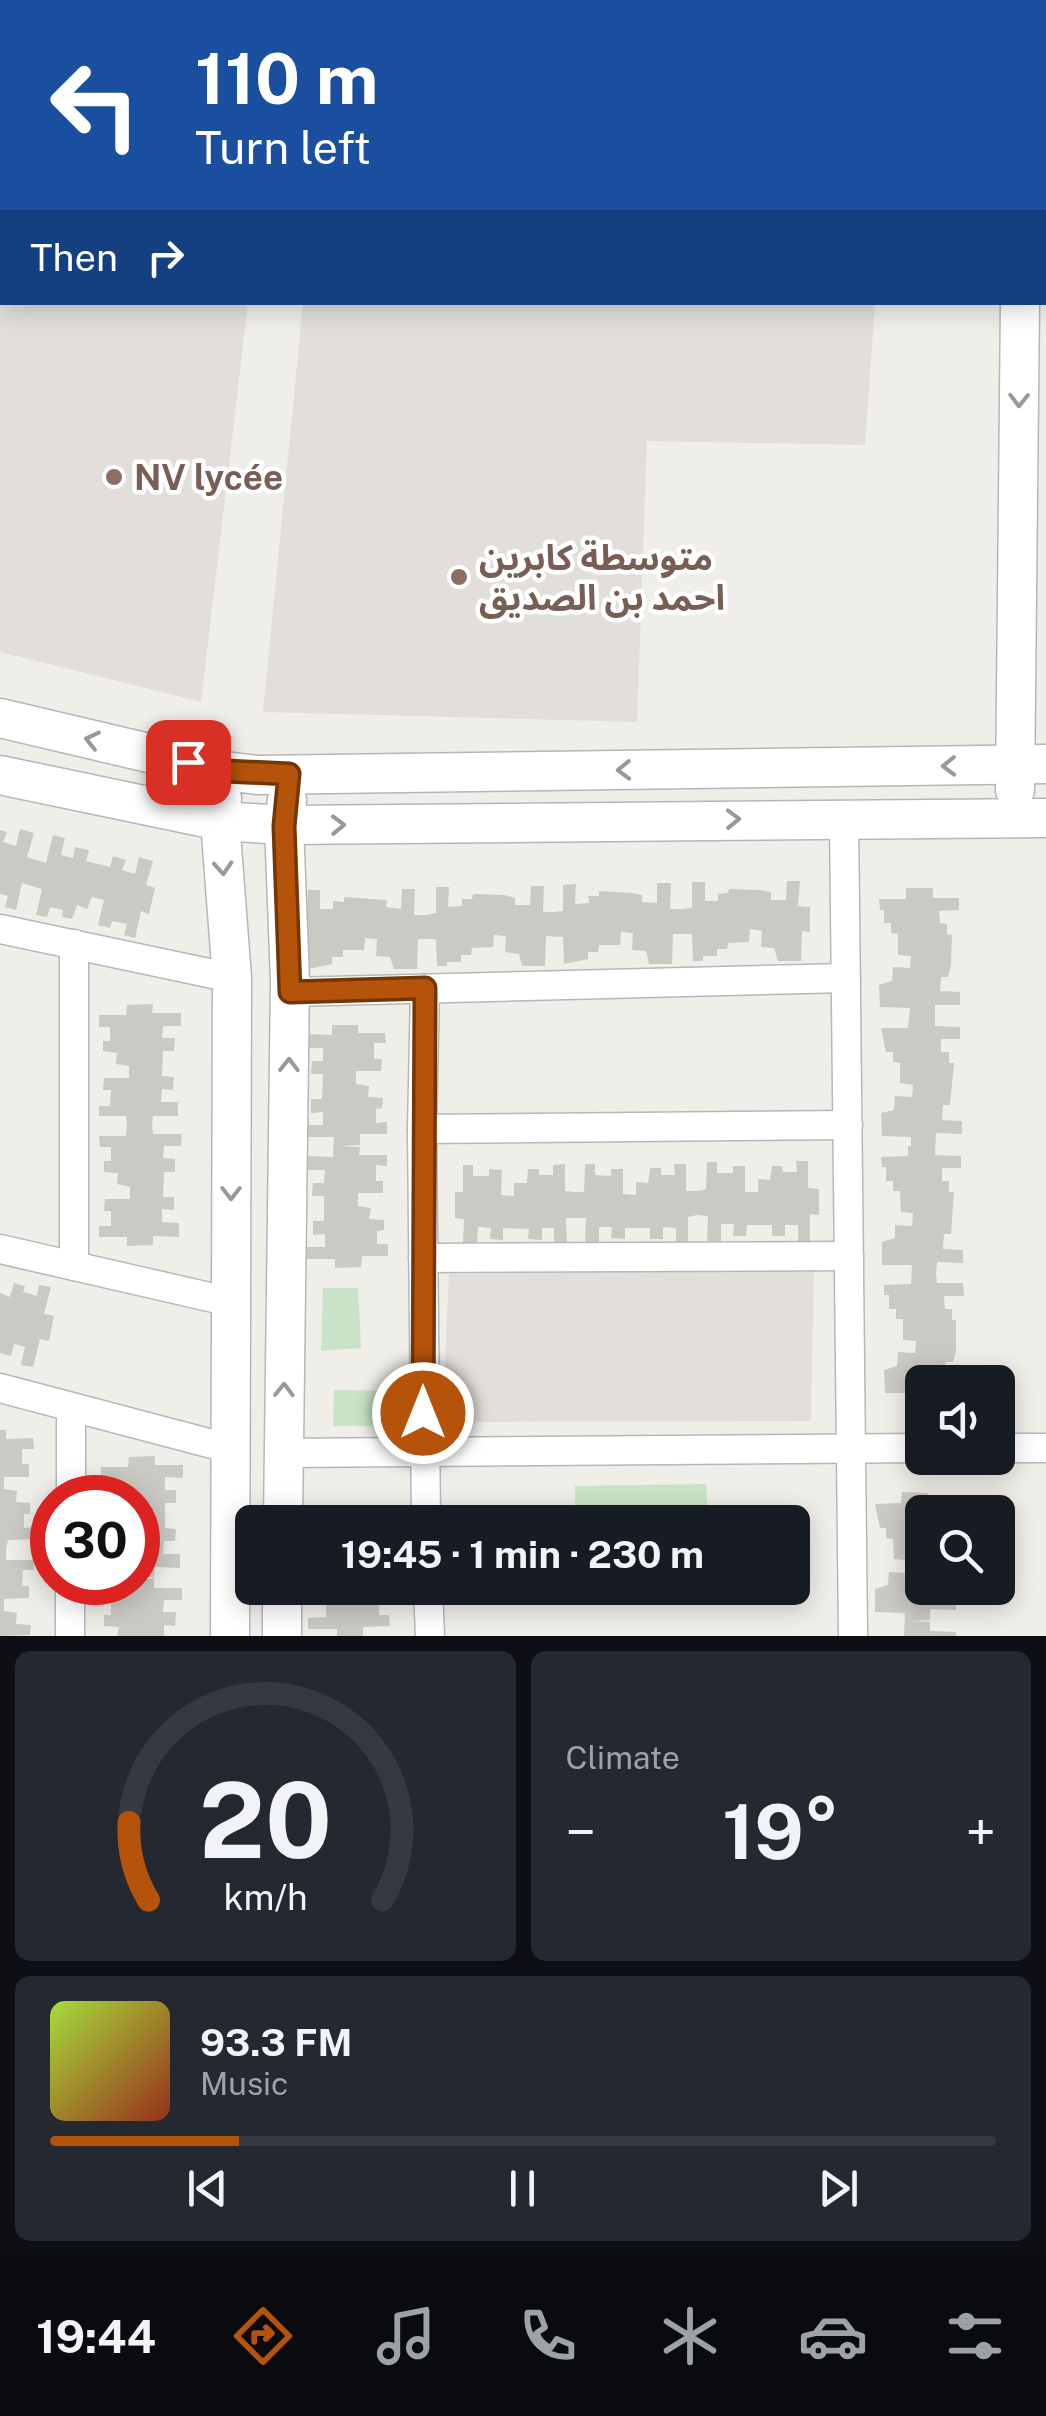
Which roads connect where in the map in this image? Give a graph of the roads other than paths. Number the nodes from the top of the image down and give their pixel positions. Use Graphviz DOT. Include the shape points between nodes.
graph roads {
  1 [pos="1020,305"];
  2 [pos="0,718"];
  3 [pos="1030,765"];
  4 [pos="225,771"];
  5 [pos="289,774"];
  6 [pos="0,775"];
  7 [pos="844,818"];
  8 [pos="1030,818"];
  9 [pos="220,821"];
  10 [pos="284,826"];
  11 [pos="0,928"];
  12 [pos="74,944"];
  13 [pos="232,978"];
  14 [pos="846,978"];
  15 [pos="290,987"];
  16 [pos="425,988"];
  17 [pos="848,1125"];
  18 [pos="422,1128"];
  19 [pos="0,1249"];
  20 [pos="849,1256"];
  21 [pos="423,1258"];
  22 [pos="74,1266"];
  23 [pos="231,1302"];
  24 [pos="0,1388"];
  25 [pos="71,1407"];
  26 [pos="905,1448"];
  27 [pos="1015,1448"];
  28 [pos="1046,1448"];
  29 [pos="231,1449"];
  30 [pos="851,1449"];
  31 [pos="423,1452"];
  32 [pos="283,1453"];
  33 [pos="71,1475"];
  34 [pos="283,1505"];
  35 [pos="425,1505"];
  36 [pos="70,1605"];
  37 [pos="282,1605"];
  38 [pos="429,1605"];
  39 [pos="70,1636"];
  40 [pos="230,1636"];
  41 [pos="282,1636"];
  42 [pos="430,1636"];
  43 [pos="853,1636"];
  1 -- 3 [label="street, one-way"];
  4 -- 2 [label="street, one-way"];
  3 -- 5 [label="street, one-way"];
  3 -- 8 [label="street"];
  4 -- 5 [label="street"];
  4 -- 9 [label="street"];
  5 -- 10 [label="street"];
  6 -- 9 [label="street"];
  7 -- 8 [label="street"];
  10 -- 7 [label="street, one-way"];
  7 -- 14 [label="street"];
  9 -- 10 [label="street"];
  9 -- 13 [label="street, one-way"];
  10 -- 15 [label="street"];
  11 -- 12 [label="street"];
  12 -- 13 [label="street"];
  12 -- 22 [label="street"];
  13 -- 15 [label="street"];
  13 -- 23 [label="street, one-way"];
  14 -- 16 [label="street"];
  14 -- 17 [label="street"];
  15 -- 16 [label="street"];
  32 -- 15 [label="street, one-way"];
  16 -- 18 [label="street"];
  17 -- 18 [label="street"];
  17 -- 20 [label="street"];
  18 -- 21 [label="street"];
  19 -- 22 [label="street"];
  20 -- 21 [label="street"];
  20 -- 30 [label="street"];
  21 -- 31 [label="street"];
  22 -- 23 [label="street"];
  23 -- 29 [label="street"];
  24 -- 25 [label="street"];
  25 -- 29 [label="street"];
  25 -- 33 [label="street"];
  26 -- 30 [label="street"];
  27 -- 28 [label="street"];
  29 -- 32 [label="street"];
  29 -- 40 [label="street"];
  30 -- 31 [label="street"];
  30 -- 43 [label="street"];
  31 -- 32 [label="street"];
  31 -- 35 [label="street"];
  32 -- 34 [label="street"];
  36 -- 39 [label="street"];
  37 -- 41 [label="street"];
  38 -- 42 [label="street"];
}
